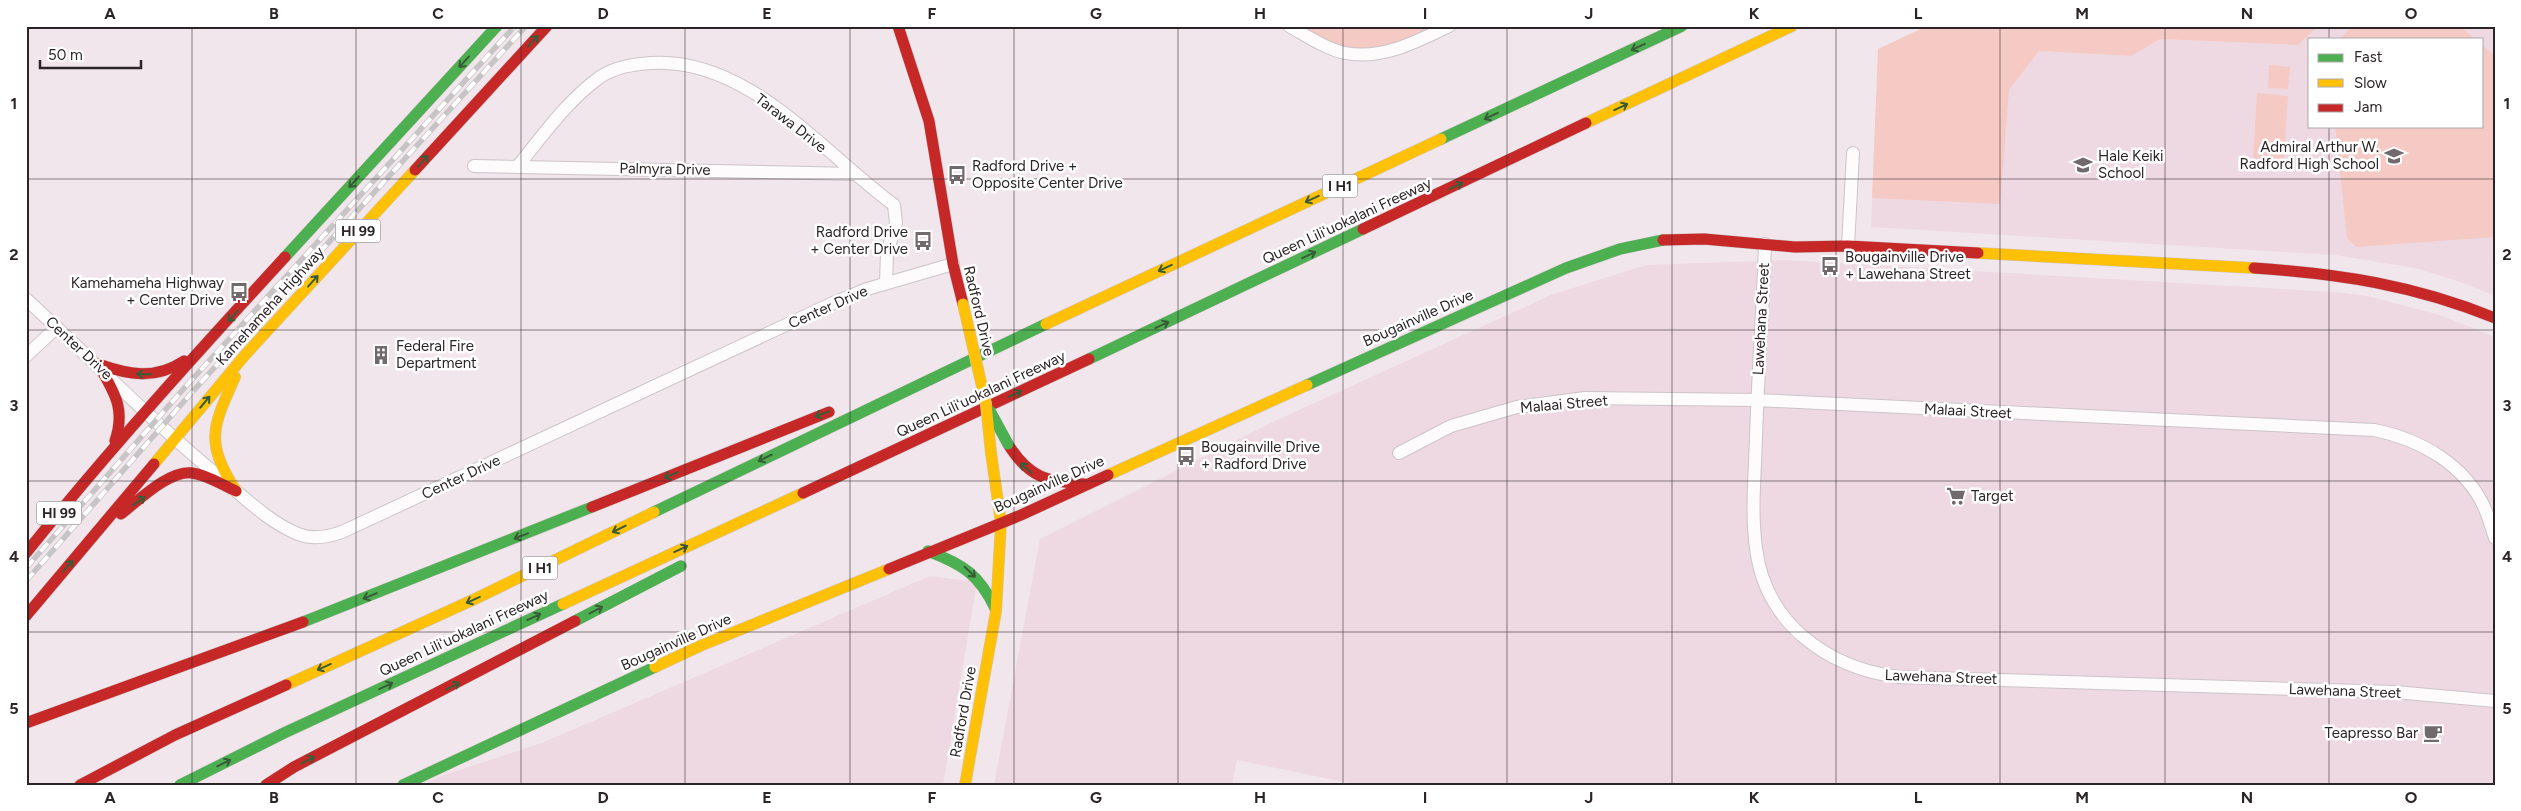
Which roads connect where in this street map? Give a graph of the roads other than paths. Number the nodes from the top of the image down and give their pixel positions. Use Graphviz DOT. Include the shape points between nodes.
graph roads {
  1 [pos="496,26"];
  2 [pos="547,26"];
  3 [pos="898,26"];
  4 [pos="1290,26"];
  5 [pos="1448,26"];
  6 [pos="1682,26"];
  7 [pos="1792,26"];
  8 [pos="1853,153"];
  9 [pos="474,166"];
  10 [pos="518,166"];
  11 [pos="855,174"];
  12 [pos="1765,244"];
  13 [pos="1848,246"];
  14 [pos="953,264"];
  15 [pos="886,283"];
  16 [pos="26,299"];
  17 [pos="2495,318"];
  18 [pos="57,327"];
  19 [pos="215,336"];
  20 [pos="998,346"];
  21 [pos="26,356"];
  22 [pos="245,356"];
  23 [pos="98,364"];
  24 [pos="860,400"];
  25 [pos="1757,400"];
  26 [pos="986,404"];
  27 [pos="841,407"];
  28 [pos="144,411"];
  29 [pos="939,430"];
  30 [pos="174,440"];
  31 [pos="112,447"];
  32 [pos="1399,453"];
  33 [pos="91,472"];
  34 [pos="1087,484"];
  35 [pos="236,491"];
  36 [pos="1001,523"];
  37 [pos="34,525"];
  38 [pos="99,529"];
  39 [pos="2495,538"];
  40 [pos="731,540"];
  41 [pos="928,552"];
  42 [pos="26,553"];
  43 [pos="687,563"];
  44 [pos="996,611"];
  45 [pos="26,616"];
  46 [pos="2495,701"];
  47 [pos="26,723"];
  48 [pos="969,762"];
  49 [pos="80,785"];
  50 [pos="180,785"];
  51 [pos="266,785"];
  52 [pos="403,785"];
  53 [pos="955,785"];
  54 [pos="965,785"];
  1 -- 19 [label="main road, Kamehameha Highway / HI 99, one-way"];
  22 -- 2 [label="main road, Kamehameha Highway / HI 99, one-way"];
  3 -- 14 [label="main road, Radford Drive" via="929,121"];
  4 -- 5 [label="street" via="1345,53 1376,54 1402,47"];
  6 -- 20 [label="main road, Queen Liliʻuokalani Freeway / I H1, one-way"];
  29 -- 7 [label="main road, Queen Liliʻuokalani Freeway, one-way"];
  8 -- 13 [label="street"];
  9 -- 10 [label="street, Palmyra Drive"];
  10 -- 11 [label="street, Palmyra Drive"];
  10 -- 11 [label="street, Tarawa Drive" via="566,105 602,76 630,64 673,62 714,74 759,95"];
  11 -- 15 [label="street, Tarawa Drive" via="894,205 897,214 887,253"];
  12 -- 13 [label="main road, Bougainville Drive"];
  12 -- 25 [label="street, Lawehana Street"];
  12 -- 34 [label="main road, Bougainville Drive" via="1677,239 1638,244 1602,254"];
  13 -- 17 [label="main road, Bougainville Drive" via="2330,275 2414,288"];
  14 -- 15 [label="street, Center Drive"];
  14 -- 26 [label="main road, Radford Drive, bridge"];
  15 -- 35 [label="street, Center Drive" via="833,303 326,538 300,535 275,523"];
  16 -- 18 [label="street, Center Drive"];
  18 -- 21 [label="street"];
  18 -- 23 [label="street, Center Drive"];
  19 -- 23 [label="main road, one-way" via="170,372 148,375 119,372"];
  19 -- 28 [label="main road, Kamehameha Highway / HI 99"];
  20 -- 24 [label="main road"];
  20 -- 49 [label="main road, Queen Liliʻuokalani Freeway / I H1, one-way" via="477,598 175,735"];
  30 -- 22 [label="main road, Kamehameha Highway / HI 99, one-way"];
  22 -- 35 [label="main road" via="219,415 215,440 218,460"];
  23 -- 28 [label="street, Center Drive"];
  23 -- 31 [label="main road" via="121,409 122,426"];
  25 -- 32 [label="street, Malaai Street" via="1585,398 1517,407 1451,426"];
  25 -- 39 [label="street, Malaai Street" via="2374,430 2414,441 2451,464 2485,508"];
  25 -- 46 [label="street, Lawehana Street" via="1754,526 1761,571 1781,613 1796,630 1820,650 1854,668 1899,677 2395,692"];
  34 -- 26 [label="main road, one-way, bridge" via="1043,479 1021,465"];
  26 -- 36 [label="main road, Radford Drive, bridge"];
  27 -- 47 [label="main road, one-way" via="322,615"];
  28 -- 30 [label="street, Center Drive"];
  28 -- 31 [label="main road, Kamehameha Highway / HI 99"];
  29 -- 40 [label="main road"];
  50 -- 29 [label="main road, Queen Liliʻuokalani Freeway, one-way" via="284,733"];
  30 -- 35 [label="street, Center Drive"];
  30 -- 38 [label="main road, Kamehameha Highway / HI 99"];
  31 -- 33 [label="main road, Kamehameha Highway / HI 99"];
  33 -- 37 [label="main road"];
  33 -- 42 [label="main road, Kamehameha Highway / HI 99"];
  34 -- 36 [label="main road, Bougainville Drive"];
  38 -- 35 [label="main road, one-way" via="166,481 188,473"];
  36 -- 41 [label="main road, Bougainville Drive"];
  36 -- 44 [label="main road, Radford Drive"];
  45 -- 38 [label="main road, Kamehameha Highway / HI 99, one-way"];
  41 -- 44 [label="main road, one-way" via="960,563 973,574 988,592"];
  41 -- 52 [label="main road, Bougainville Drive" via="700,646"];
  51 -- 43 [label="main road, one-way" via="294,767"];
  44 -- 48 [label="main road, Radford Drive"];
  48 -- 53 [label="street"];
  48 -- 54 [label="main road, Radford Drive"];
}
